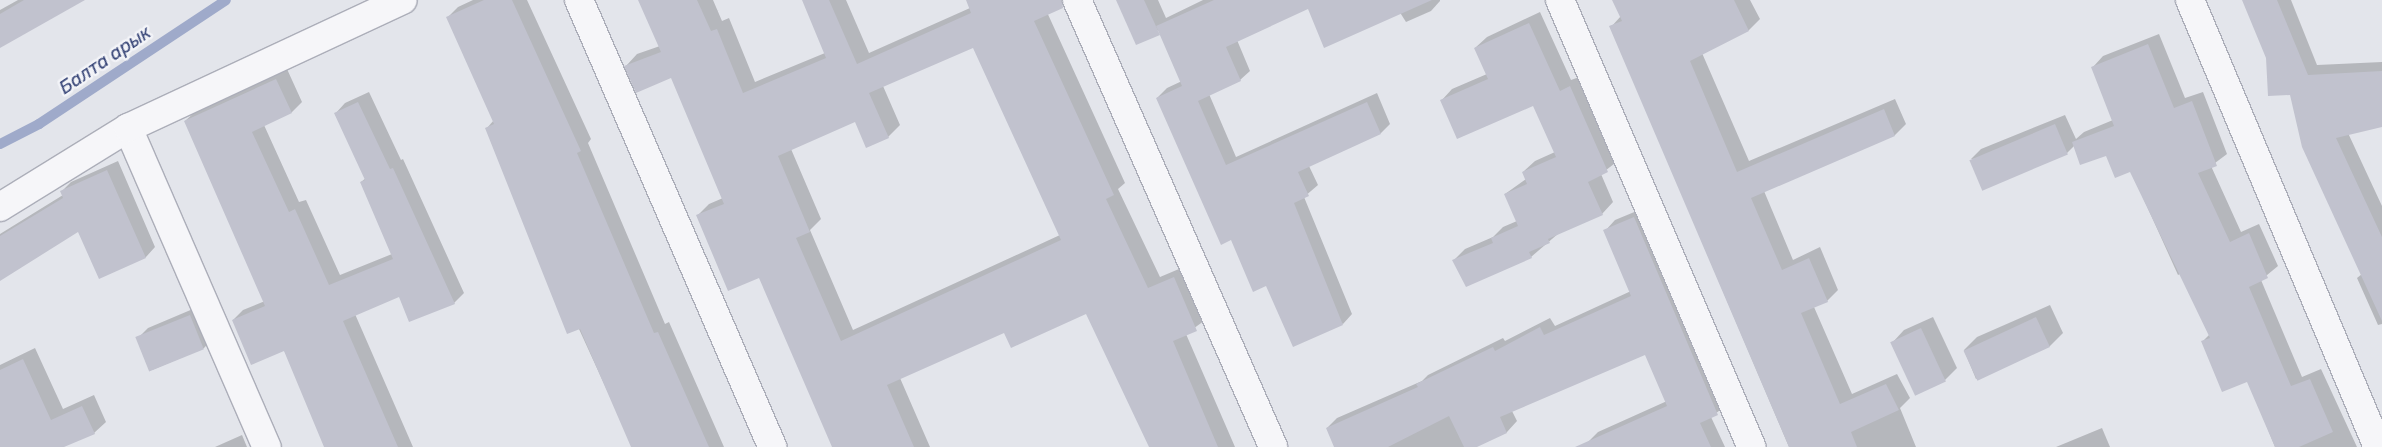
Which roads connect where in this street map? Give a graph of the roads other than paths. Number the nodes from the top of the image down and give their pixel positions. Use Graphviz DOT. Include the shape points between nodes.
graph roads {
  1 [pos="403,0"];
  2 [pos="579,0"];
  3 [pos="1077,0"];
  4 [pos="1560,0"];
  5 [pos="2190,0"];
  6 [pos="128,128"];
  7 [pos="0,207"];
  8 [pos="267,447"];
  9 [pos="772,447"];
  10 [pos="1273,447"];
  11 [pos="1752,447"];
  12 [pos="2378,447"];
  1 -- 6 [label="street"];
  2 -- 9 [label="street"];
  3 -- 10 [label="street"];
  4 -- 11 [label="street"];
  5 -- 12 [label="street"];
  6 -- 7 [label="street"];
  6 -- 8 [label="street"];
}
